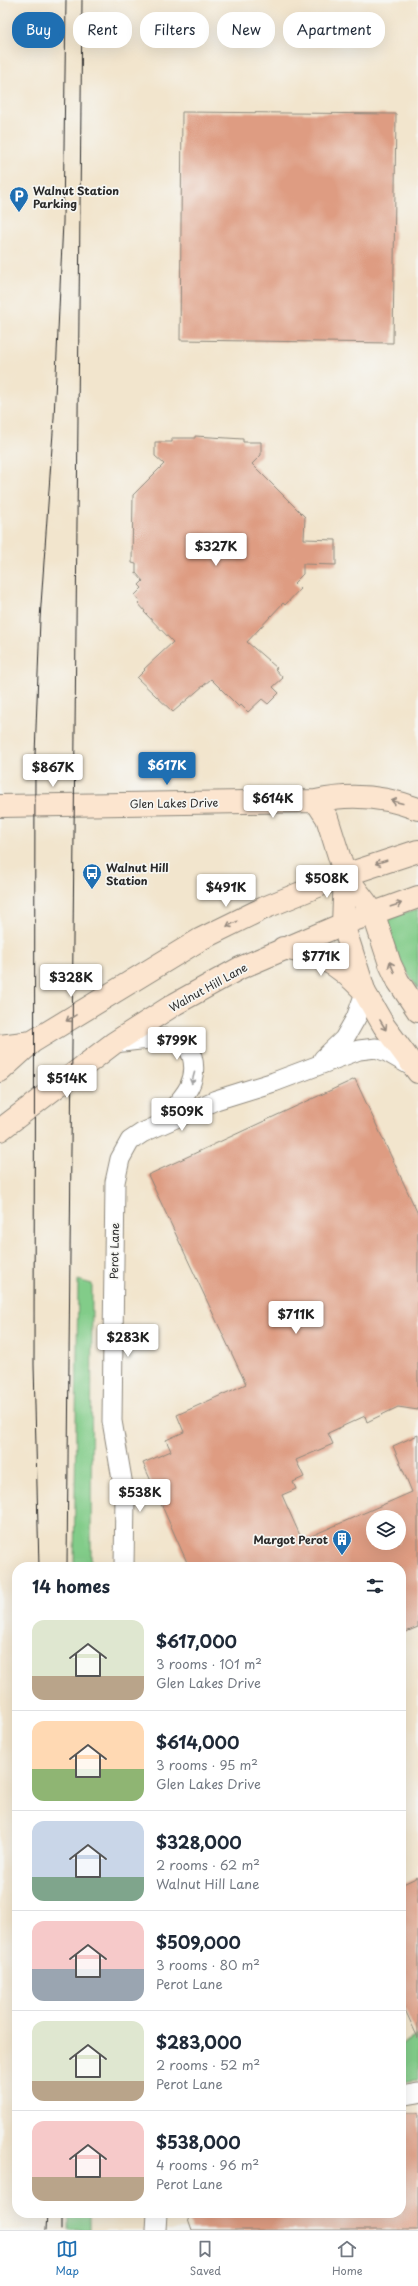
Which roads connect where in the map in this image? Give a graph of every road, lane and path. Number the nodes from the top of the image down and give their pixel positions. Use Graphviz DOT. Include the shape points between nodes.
graph roads {
  1 [pos="325,799"];
  2 [pos="0,806"];
  3 [pos="418,809"];
  4 [pos="418,851"];
  5 [pos="345,875"];
  6 [pos="418,897"];
  7 [pos="373,912"];
  8 [pos="343,924"];
  9 [pos="283,948"];
  10 [pos="365,993"];
  11 [pos="418,1011"];
  12 [pos="32,1042"];
  13 [pos="114,1043"];
  14 [pos="0,1046"];
  15 [pos="318,1064"];
  16 [pos="415,1070"];
  17 [pos="0,1071"];
  18 [pos="158,1126"];
  19 [pos="0,1130"];
  20 [pos="124,1562"];
  21 [pos="418,2093"];
  22 [pos="406,2095"];
  23 [pos="157,2218"];
  24 [pos="156,2230"];
  1 -- 2 [label="main road, Glen Lakes Drive"];
  3 -- 1 [label="main road, Glen Lakes Drive, one-way" via="375,797"];
  1 -- 5 [label="main road" via="327,818"];
  4 -- 5 [label="main road, one-way"];
  5 -- 7 [label="main road"];
  5 -- 8 [label="main road"];
  5 -- 12 [label="main road, one-way" via="264,908 201,939"];
  7 -- 6 [label="main road, Walnut Hill Lane, one-way"];
  7 -- 8 [label="main road, Walnut Hill Lane"];
  11 -- 7 [label="main road, one-way" via="390,964"];
  8 -- 9 [label="main road, Walnut Hill Lane"];
  8 -- 10 [label="main road"];
  9 -- 10 [label="main road" via="326,960 344,971"];
  9 -- 13 [label="main road, Walnut Hill Lane" via="214,982"];
  10 -- 15 [label="street" via="356,1018 344,1039"];
  10 -- 16 [label="main road, one-way" via="384,1026"];
  12 -- 14 [label="main road"];
  12 -- 17 [label="main road"];
  13 -- 18 [label="street, one-way" via="174,1039 184,1044 191,1053 195,1068 193,1082"];
  13 -- 19 [label="main road, Walnut Hill Lane"];
  15 -- 16 [label="street, Perot Lane" via="359,1050 376,1048"];
  15 -- 18 [label="street, Perot Lane" via="274,1082 216,1100"];
  18 -- 20 [label="street, Perot Lane" via="130,1142 120,1159 115,1182 112,1421 125,1497"];
  21 -- 22 [label="street"];
  23 -- 24 [label="street"];
}
